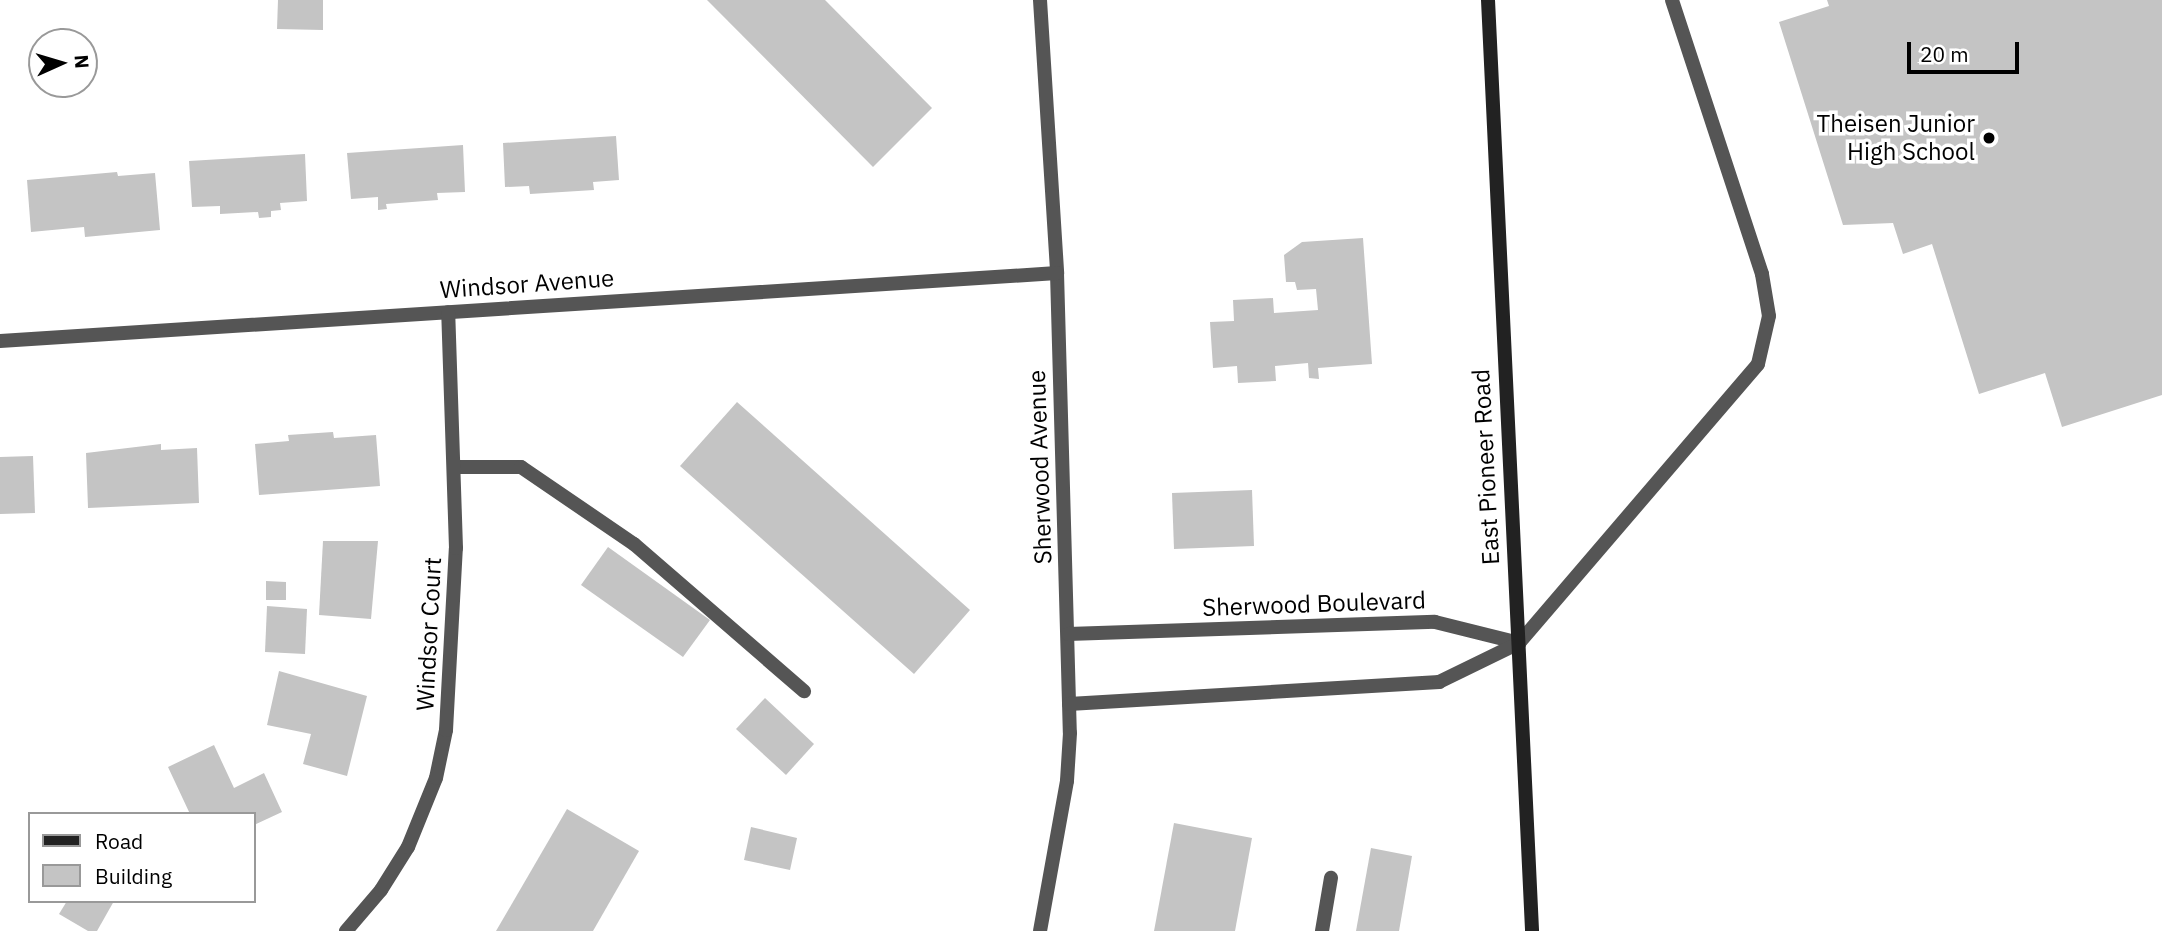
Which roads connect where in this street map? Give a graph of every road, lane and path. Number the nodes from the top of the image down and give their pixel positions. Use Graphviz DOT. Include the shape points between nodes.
graph roads {
  1 [pos="1041,0"];
  2 [pos="1488,0"];
  3 [pos="1672,0"];
  4 [pos="1057,273"];
  5 [pos="448,312"];
  6 [pos="0,341"];
  7 [pos="456,467"];
  8 [pos="1068,634"];
  9 [pos="1519,643"];
  10 [pos="804,691"];
  11 [pos="1069,704"];
  12 [pos="1331,878"];
  13 [pos="346,931"];
  14 [pos="1041,931"];
  15 [pos="1322,931"];
  16 [pos="1532,931"];
  1 -- 4 [label="street, Sherwood Avenue"];
  2 -- 9 [label="main road, East Pioneer Road"];
  3 -- 9 [label="street" via="1762,274 1769,316 1758,364"];
  4 -- 5 [label="street, Windsor Avenue"];
  4 -- 8 [label="street, Sherwood Avenue"];
  5 -- 6 [label="street, Windsor Avenue"];
  5 -- 7 [label="street, Windsor Court"];
  7 -- 10 [label="street" via="521,467 634,544"];
  7 -- 13 [label="street, Windsor Court" via="454,629 439,766 408,847 382,890"];
  8 -- 9 [label="street, Sherwood Boulevard" via="1435,622"];
  8 -- 11 [label="street, Sherwood Avenue"];
  9 -- 11 [label="street" via="1439,682"];
  9 -- 16 [label="main road, East Pioneer Road"];
  11 -- 14 [label="street, Sherwood Avenue" via="1067,780"];
  12 -- 15 [label="street"];
}
